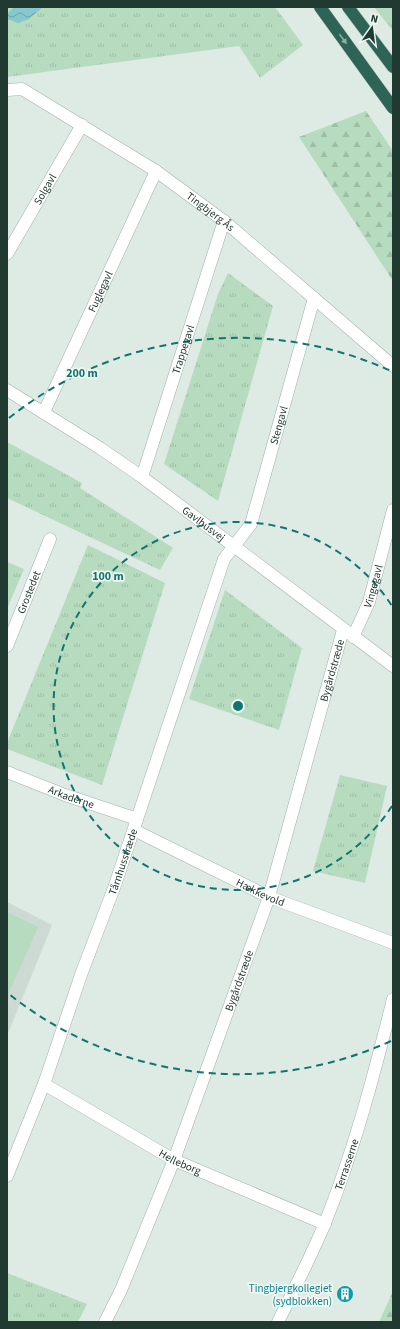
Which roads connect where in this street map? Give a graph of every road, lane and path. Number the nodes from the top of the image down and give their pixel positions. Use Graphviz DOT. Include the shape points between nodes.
graph roads {
  1 [pos="320,7"];
  2 [pos="348,7"];
  3 [pos="393,68"];
  4 [pos="7,90"];
  5 [pos="393,108"];
  6 [pos="82,124"];
  7 [pos="156,171"];
  8 [pos="224,221"];
  9 [pos="7,254"];
  10 [pos="314,298"];
  11 [pos="393,366"];
  12 [pos="7,390"];
  13 [pos="44,412"];
  14 [pos="142,477"];
  15 [pos="393,510"];
  16 [pos="50,539"];
  17 [pos="234,547"];
  18 [pos="343,630"];
  19 [pos="353,637"];
  20 [pos="7,646"];
  21 [pos="393,666"];
  22 [pos="7,772"];
  23 [pos="135,825"];
  24 [pos="269,898"];
  25 [pos="393,943"];
  26 [pos="393,1000"];
  27 [pos="44,1084"];
  28 [pos="174,1160"];
  29 [pos="7,1176"];
  30 [pos="325,1224"];
  31 [pos="105,1322"];
  32 [pos="278,1322"];
  1 -- 5 [label="highway, one-way"];
  2 -- 3 [label="highway"];
  4 -- 6 [label="street, Tingbjerg Ås" via="22,89"];
  6 -- 7 [label="street, Tingbjerg Ås"];
  6 -- 9 [label="street, Solgavl"];
  7 -- 8 [label="street, Tingbjerg Ås"];
  7 -- 13 [label="street, Fuglegavl"];
  8 -- 10 [label="street, Tingbjerg Ås"];
  8 -- 14 [label="street, Trappegavl"];
  10 -- 11 [label="street, Tingbjerg Ås"];
  10 -- 17 [label="street, Stengavl" via="251,524"];
  12 -- 13 [label="street, Gavlhusvej"];
  13 -- 14 [label="street, Gavlhusvej"];
  14 -- 17 [label="street, Gavlhusvej"];
  15 -- 19 [label="street, Vingegavl" via="369,602"];
  16 -- 20 [label="street, Grostedet"];
  17 -- 18 [label="street, Gavlhusvej"];
  17 -- 23 [label="street, Tårnhusstræde" via="224,559"];
  18 -- 19 [label="street, Gavlhusvej"];
  18 -- 24 [label="street, Bygårdstræde"];
  19 -- 21 [label="street, Gavlhusvej"];
  22 -- 23 [label="street, Arkaderne"];
  23 -- 24 [label="street, Hækkevold"];
  23 -- 27 [label="street, Tårnhusstræde"];
  24 -- 25 [label="street, Hækkevold"];
  24 -- 28 [label="street, Bygårdstræde"];
  26 -- 30 [label="street, Terrasserne" via="370,1086"];
  27 -- 28 [label="street, Helleborg"];
  27 -- 29 [label="street, Tårnhusstræde"];
  28 -- 30 [label="street, Helleborg"];
  28 -- 31 [label="street, Bygårdstræde" via="121,1290"];
  30 -- 32 [label="street, Terrasserne"];
}
